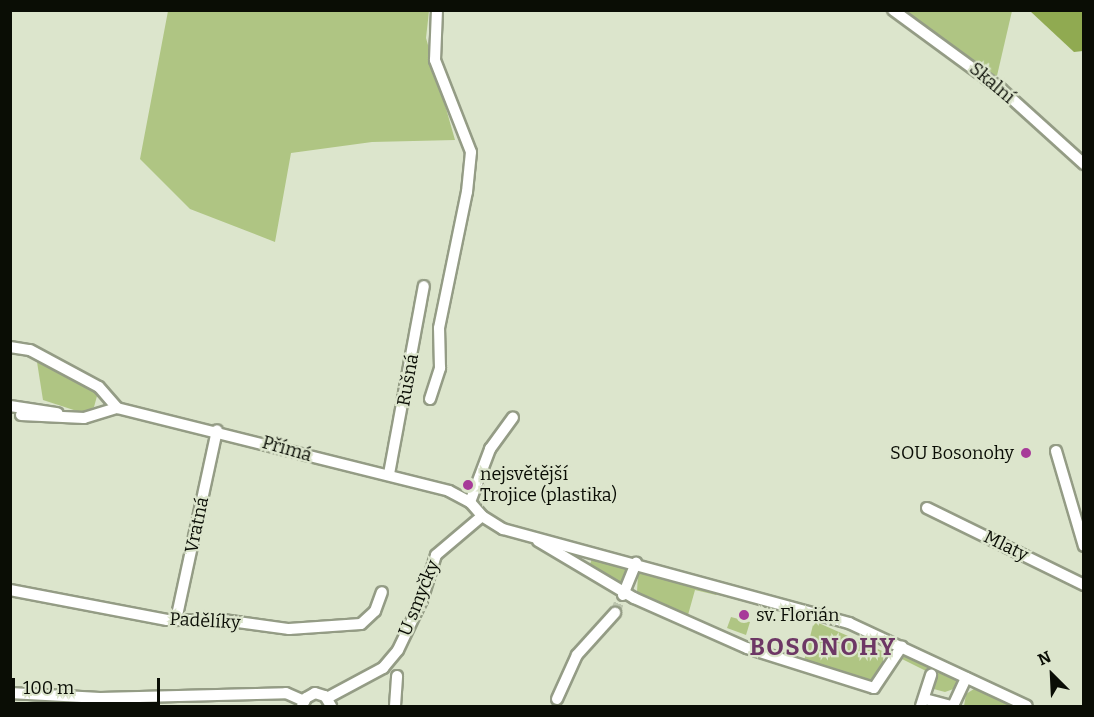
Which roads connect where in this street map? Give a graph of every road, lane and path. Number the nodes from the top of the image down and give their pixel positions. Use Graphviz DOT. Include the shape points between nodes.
graph roads {
  1 [pos="437,10"];
  2 [pos="893,10"];
  3 [pos="1083,164"];
  4 [pos="424,286"];
  5 [pos="10,347"];
  6 [pos="430,399"];
  7 [pos="10,406"];
  8 [pos="117,408"];
  9 [pos="21,415"];
  10 [pos="513,417"];
  11 [pos="84,418"];
  12 [pos="217,430"];
  13 [pos="1056,451"];
  14 [pos="389,474"];
  15 [pos="470,502"];
  16 [pos="927,508"];
  17 [pos="482,516"];
  18 [pos="531,537"];
  19 [pos="1083,546"];
  20 [pos="636,562"];
  21 [pos="1083,585"];
  22 [pos="10,590"];
  23 [pos="382,592"];
  24 [pos="623,594"];
  25 [pos="615,613"];
  26 [pos="177,620"];
  27 [pos="902,646"];
  28 [pos="931,675"];
  29 [pos="397,676"];
  30 [pos="966,678"];
  31 [pos="10,693"];
  32 [pos="557,699"];
  33 [pos="923,703"];
  34 [pos="303,704"];
  35 [pos="332,704"];
  36 [pos="395,706"];
  37 [pos="952,706"];
  38 [pos="1027,706"];
  1 -- 6 [label="street" via="435,60 471,152 467,192 439,328 440,368"];
  2 -- 3 [label="street, Skalní" via="1001,89"];
  4 -- 14 [label="street, Rušná"];
  5 -- 8 [label="street" via="30,350 99,387"];
  7 -- 11 [label="street" via="33,406"];
  8 -- 11 [label="street, Přímá"];
  8 -- 12 [label="street, Přímá"];
  9 -- 11 [label="street, Přímá"];
  10 -- 15 [label="street" via="490,449"];
  12 -- 14 [label="street, Přímá"];
  12 -- 26 [label="street, Vratná"];
  13 -- 19 [label="street"];
  14 -- 15 [label="street, Přímá" via="449,491"];
  15 -- 17 [label="street, Přímá"];
  16 -- 21 [label="street, Mlaty"];
  17 -- 18 [label="street" via="503,529"];
  17 -- 35 [label="street, U smyčky" via="436,555 422,600 398,650 383,668"];
  18 -- 20 [label="street"];
  18 -- 24 [label="street"];
  20 -- 24 [label="street"];
  20 -- 27 [label="street" via="849,623"];
  22 -- 26 [label="street, Padělíky"];
  23 -- 26 [label="street, Padělíky" via="375,611 361,624 289,628 223,620"];
  24 -- 27 [label="street" via="747,648 874,688"];
  25 -- 32 [label="street" via="578,655"];
  27 -- 30 [label="street"];
  28 -- 33 [label="street"];
  29 -- 36 [label="street"];
  30 -- 37 [label="street"];
  30 -- 38 [label="street"];
  31 -- 34 [label="street" via="100,698 286,693"];
  33 -- 37 [label="street"];
  34 -- 35 [label="street" via="315,693"];
}
